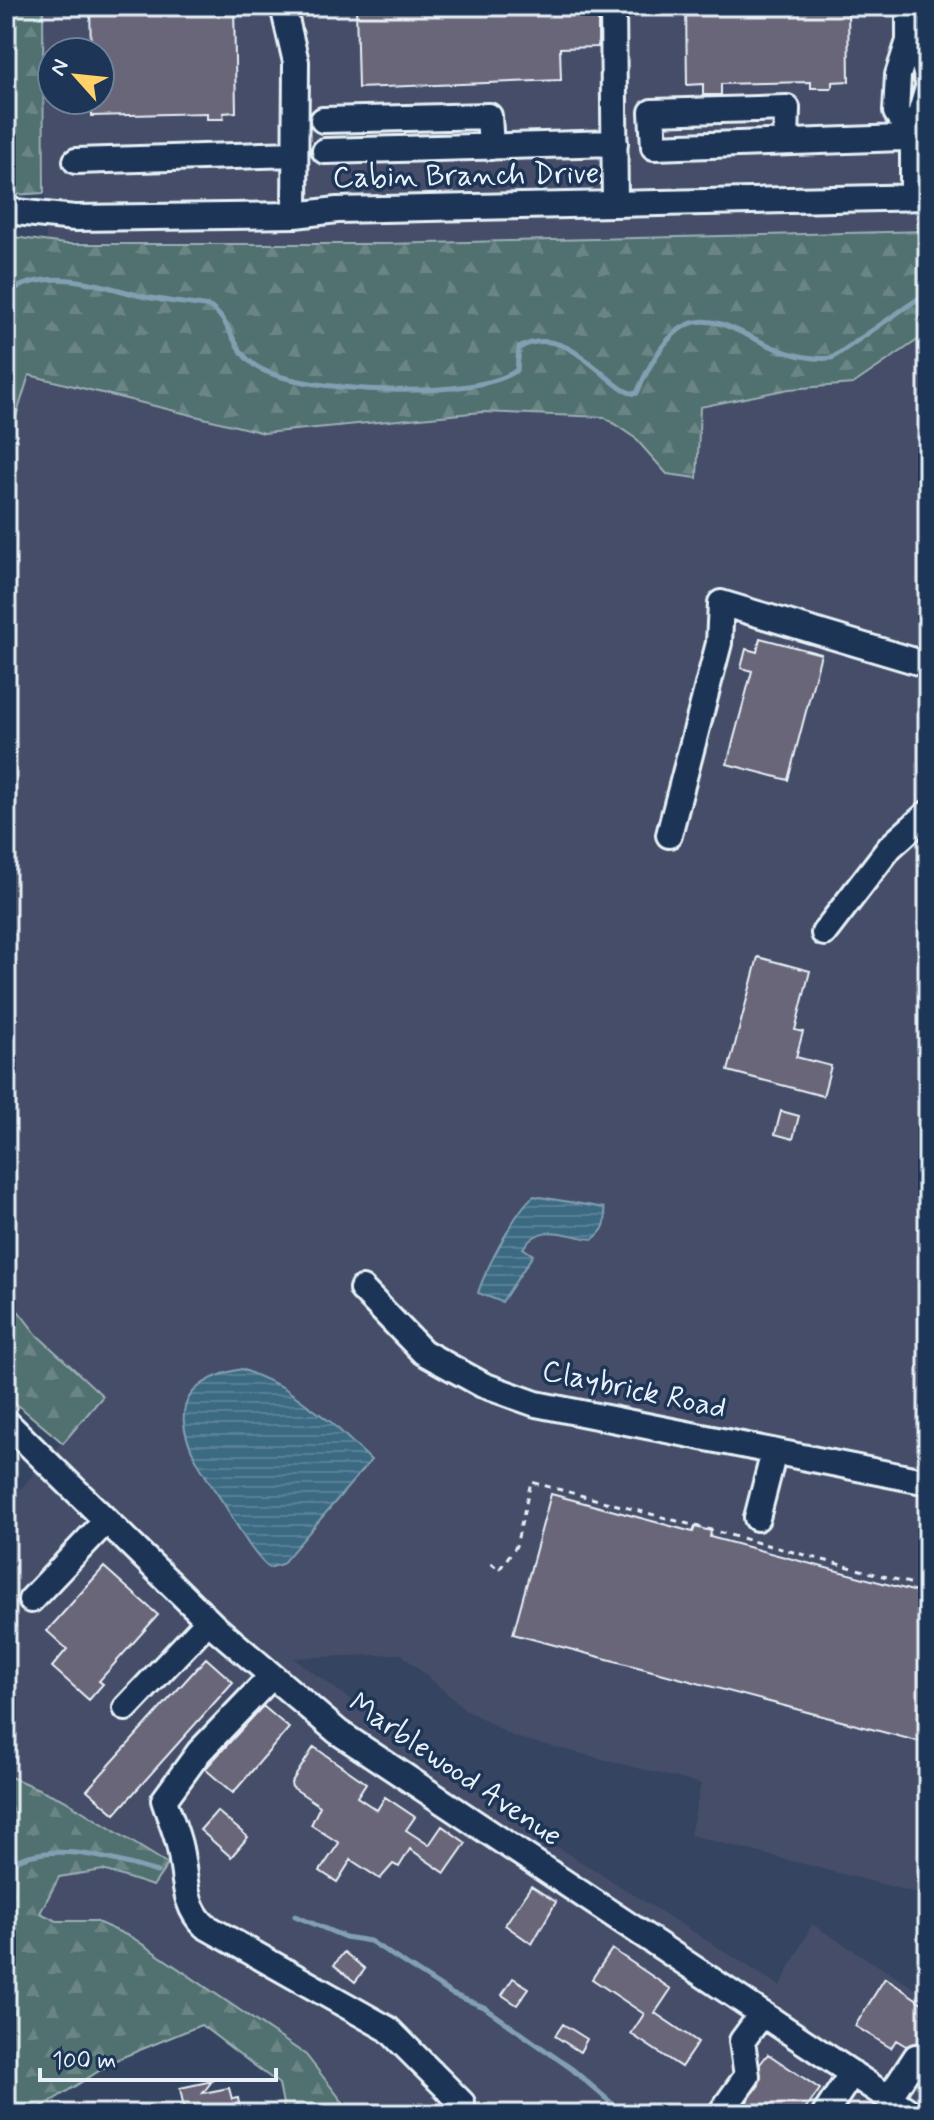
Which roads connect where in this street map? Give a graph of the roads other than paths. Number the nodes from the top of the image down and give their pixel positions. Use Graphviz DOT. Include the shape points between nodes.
graph roads {
  1 [pos="283,6"];
  2 [pos="613,6"];
  3 [pos="909,6"];
  4 [pos="909,41"];
  5 [pos="928,85"];
  6 [pos="323,120"];
  7 [pos="920,137"];
  8 [pos="786,141"];
  9 [pos="615,143"];
  10 [pos="491,147"];
  11 [pos="325,151"];
  12 [pos="295,154"];
  13 [pos="76,161"];
  14 [pos="921,197"];
  15 [pos="615,204"];
  16 [pos="6,211"];
  17 [pos="295,215"];
  18 [pos="928,665"];
  19 [pos="928,813"];
  20 [pos="669,835"];
  21 [pos="824,933"];
  22 [pos="362,1289"];
  23 [pos="6,1422"];
  24 [pos="774,1452"];
  25 [pos="928,1482"];
  26 [pos="757,1518"];
  27 [pos="106,1521"];
  28 [pos="31,1600"];
  29 [pos="208,1621"];
  30 [pos="270,1678"];
  31 [pos="126,1708"];
  32 [pos="762,2014"];
  33 [pos="916,2057"];
  34 [pos="852,2073"];
  35 [pos="889,2098"];
  36 [pos="462,2103"];
  37 [pos="720,2114"];
  38 [pos="825,2114"];
  39 [pos="913,2114"];
  1 -- 12 [label="street" via="296,62"];
  2 -- 9 [label="street"];
  3 -- 4 [label="street"];
  4 -- 5 [label="street" via="923,61"];
  4 -- 7 [label="street" via="898,75 896,112"];
  5 -- 7 [label="street"];
  6 -- 10 [label="street" via="489,116"];
  7 -- 8 [label="street"];
  7 -- 14 [label="street"];
  8 -- 8 [label="street" via="787,108 652,112 654,147"];
  9 -- 10 [label="street"];
  9 -- 15 [label="street"];
  10 -- 11 [label="street"];
  12 -- 13 [label="street"];
  12 -- 17 [label="street"];
  14 -- 15 [label="street, Cabin Branch Drive"];
  15 -- 17 [label="street, Cabin Branch Drive"];
  16 -- 17 [label="street, Cabin Branch Drive" via="75,218"];
  18 -- 20 [label="street" via="721,603 719,643"];
  19 -- 21 [label="street" via="890,847"];
  22 -- 24 [label="street, Claybrick Road" via="423,1352 483,1385 536,1404"];
  23 -- 27 [label="street, Marblewood Avenue"];
  24 -- 25 [label="street, Claybrick Road"];
  24 -- 26 [label="street"];
  27 -- 28 [label="street"];
  27 -- 29 [label="street, Marblewood Avenue"];
  29 -- 30 [label="street, Marblewood Avenue"];
  29 -- 31 [label="street"];
  30 -- 32 [label="street, Marblewood Avenue" via="338,1732"];
  30 -- 36 [label="street" via="199,1752 164,1800 194,1916 388,2029"];
  32 -- 34 [label="street, Marblewood Avenue"];
  32 -- 37 [label="street" via="742,2041 747,2076"];
  33 -- 35 [label="street"];
  34 -- 35 [label="street, Marblewood Avenue"];
  34 -- 38 [label="street"];
  35 -- 39 [label="street, Marblewood Avenue"];
}
